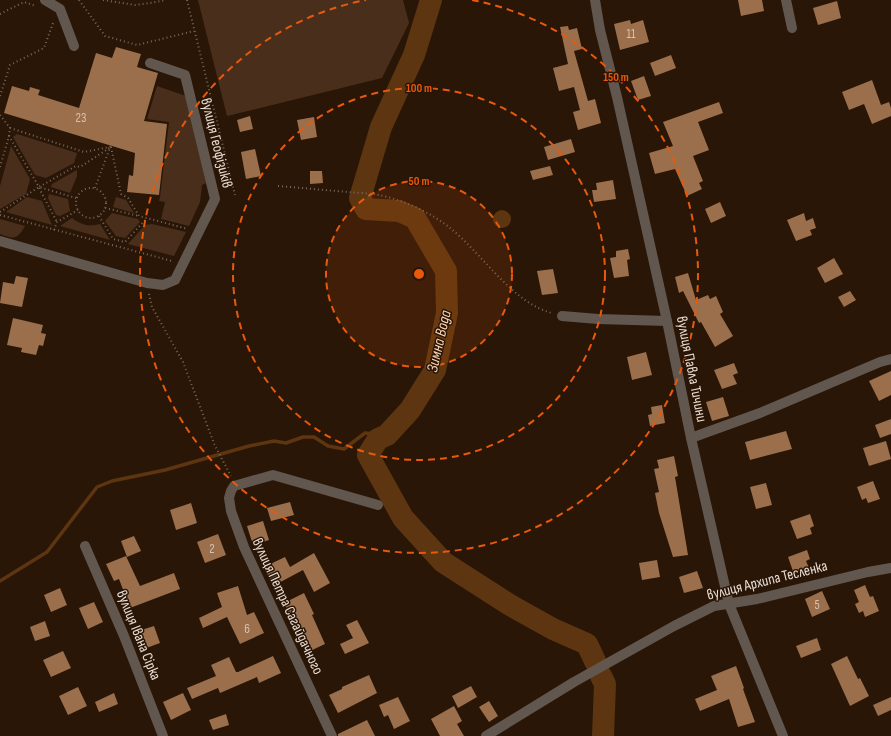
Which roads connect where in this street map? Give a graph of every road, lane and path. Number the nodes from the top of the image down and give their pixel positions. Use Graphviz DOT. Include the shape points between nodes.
graph roads {
  1 [pos="79,0"];
  2 [pos="103,0"];
  3 [pos="166,0"];
  4 [pos="187,0"];
  5 [pos="595,0"];
  6 [pos="786,0"];
  7 [pos="48,1"];
  8 [pos="24,2"];
  9 [pos="0,14"];
  10 [pos="53,20"];
  11 [pos="792,28"];
  12 [pos="194,31"];
  13 [pos="74,46"];
  14 [pos="150,63"];
  15 [pos="0,96"];
  16 [pos="0,115"];
  17 [pos="10,128"];
  18 [pos="9,136"];
  19 [pos="111,146"];
  20 [pos="0,167"];
  21 [pos="278,186"];
  22 [pos="39,188"];
  23 [pos="95,188"];
  24 [pos="235,195"];
  25 [pos="76,198"];
  26 [pos="105,208"];
  27 [pos="78,210"];
  28 [pos="0,214"];
  29 [pos="99,216"];
  30 [pos="139,216"];
  31 [pos="147,218"];
  32 [pos="57,222"];
  33 [pos="54,230"];
  34 [pos="190,230"];
  35 [pos="0,241"];
  36 [pos="183,264"];
  37 [pos="152,307"];
  38 [pos="562,316"];
  39 [pos="667,322"];
  40 [pos="891,359"];
  41 [pos="690,438"];
  42 [pos="234,486"];
  43 [pos="378,506"];
  44 [pos="85,546"];
  45 [pos="891,568"];
  46 [pos="729,604"];
  47 [pos="163,736"];
  48 [pos="332,736"];
  49 [pos="486,736"];
  50 [pos="783,736"];
  1 -- 12 [label="path" via="105,36 137,45"];
  2 -- 3 [label="path" via="135,5"];
  4 -- 12 [label="path"];
  5 -- 39 [label="street, вулиця Павла Тичини"];
  6 -- 11 [label="street"];
  7 -- 13 [label="street" via="60,9"];
  8 -- 9 [label="path"];
  10 -- 15 [label="path" via="44,48 10,65"];
  12 -- 24 [label="path"];
  14 -- 36 [label="street, вулиця Геофізиків" via="185,75 215,199"];
  16 -- 17 [label="path"];
  17 -- 18 [label="path"];
  17 -- 19 [label="path" via="84,152"];
  18 -- 20 [label="path"];
  18 -- 22 [label="path"];
  19 -- 22 [label="path"];
  19 -- 23 [label="path"];
  19 -- 30 [label="path" via="122,195 128,198"];
  21 -- 38 [label="path" via="378,194 433,216 450,228 530,304"];
  22 -- 25 [label="path"];
  22 -- 28 [label="path"];
  22 -- 32 [label="path"];
  23 -- 25 [label="path" via="86,188"];
  23 -- 26 [label="path" via="104,196"];
  25 -- 27 [label="path"];
  26 -- 29 [label="path"];
  26 -- 30 [label="path"];
  27 -- 29 [label="path" via="87,218"];
  27 -- 32 [label="path"];
  28 -- 33 [label="path"];
  29 -- 31 [label="path" via="113,239 125,242"];
  30 -- 31 [label="path"];
  31 -- 34 [label="path"];
  32 -- 33 [label="path"];
  33 -- 36 [label="path"];
  35 -- 36 [label="street, вулиця Геофізиків" via="163,286 175,280"];
  37 -- 42 [label="path" via="183,362 215,446"];
  38 -- 39 [label="street"];
  39 -- 41 [label="street, вулиця Павла Тичини"];
  40 -- 41 [label="street" via="760,413"];
  41 -- 46 [label="street, вулиця Павла Тичини"];
  42 -- 43 [label="street" via="273,475"];
  42 -- 48 [label="street, вулиця Петра Сагайдачного" via="229,498 231,511 244,547"];
  44 -- 47 [label="street, вулиця Івана Сірка"];
  45 -- 46 [label="street, вулиця Архипа Тесленка"];
  46 -- 49 [label="street, вулиця Архипа Тесленка" via="714,606 674,626 574,682"];
  46 -- 50 [label="street, вулиця Павла Тичини"];
}
